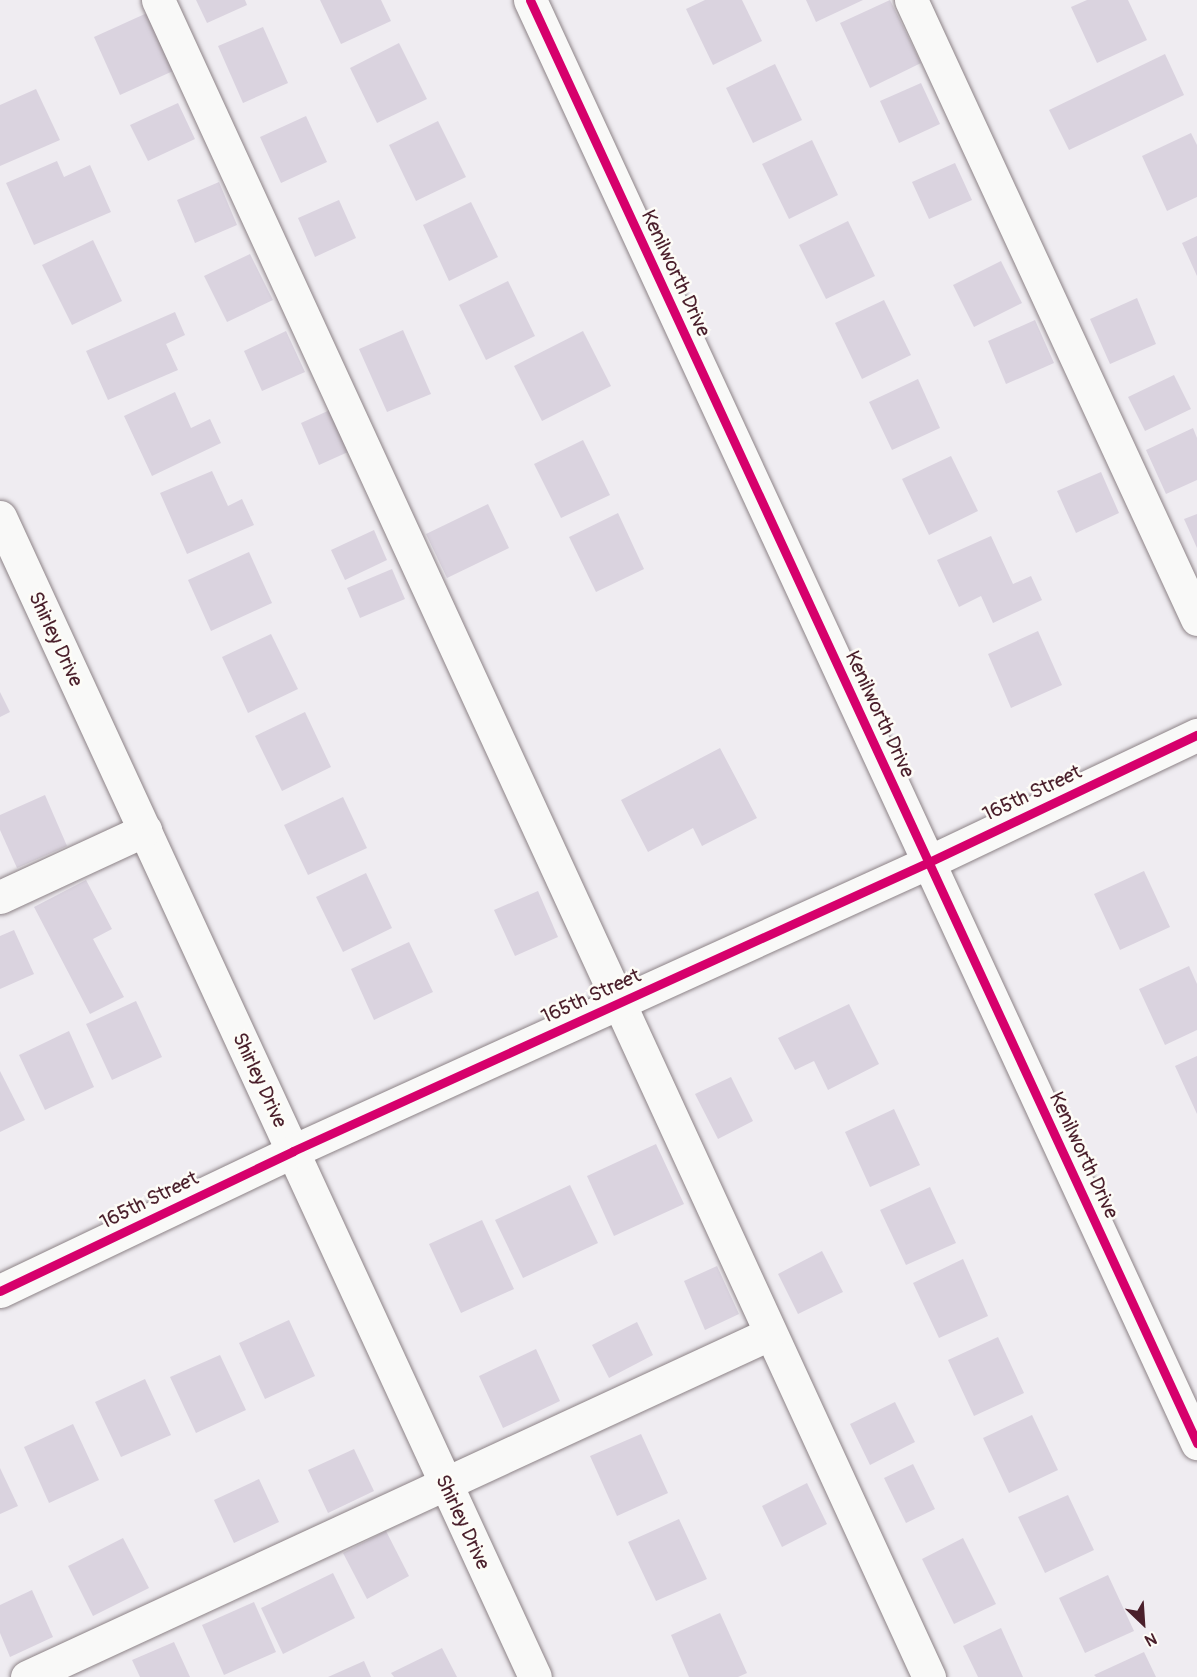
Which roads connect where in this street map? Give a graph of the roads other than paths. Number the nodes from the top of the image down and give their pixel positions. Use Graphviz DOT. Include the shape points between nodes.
graph roads {
  1 [pos="158,0"];
  2 [pos="530,0"];
  3 [pos="911,0"];
  4 [pos="0,517"];
  5 [pos="1197,619"];
  6 [pos="1197,735"];
  7 [pos="145,830"];
  8 [pos="929,862"];
  9 [pos="0,897"];
  10 [pos="617,1004"];
  11 [pos="293,1151"];
  12 [pos="0,1291"];
  13 [pos="769,1334"];
  14 [pos="1197,1443"];
  15 [pos="444,1481"];
  16 [pos="27,1677"];
  17 [pos="534,1677"];
  18 [pos="929,1677"];
  1 -- 10 [label="street"];
  2 -- 8 [label="street, Kenilworth Drive"];
  3 -- 5 [label="street"];
  4 -- 7 [label="street, Shirley Drive"];
  6 -- 8 [label="street, 165th Street"];
  7 -- 9 [label="street"];
  7 -- 11 [label="street, Shirley Drive"];
  8 -- 10 [label="street, 165th Street"];
  8 -- 14 [label="street, Kenilworth Drive"];
  10 -- 11 [label="street, 165th Street"];
  10 -- 13 [label="street"];
  11 -- 12 [label="street, 165th Street"];
  11 -- 15 [label="street, Shirley Drive"];
  13 -- 15 [label="street"];
  13 -- 18 [label="street"];
  15 -- 16 [label="street"];
  15 -- 17 [label="street, Shirley Drive"];
}
